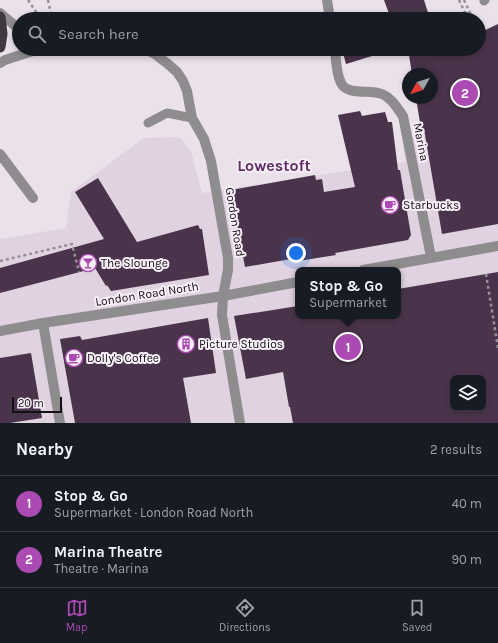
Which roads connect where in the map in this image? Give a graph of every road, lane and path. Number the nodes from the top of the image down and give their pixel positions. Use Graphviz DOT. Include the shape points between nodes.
graph roads {
  1 [pos="28,0"];
  2 [pos="48,0"];
  3 [pos="328,0"];
  4 [pos="459,0"];
  5 [pos="464,0"];
  6 [pos="36,12"];
  7 [pos="51,12"];
  8 [pos="329,12"];
  9 [pos="465,12"];
  10 [pos="470,12"];
  11 [pos="0,13"];
  12 [pos="0,16"];
  13 [pos="12,23"];
  14 [pos="0,47"];
  15 [pos="18,56"];
  16 [pos="158,56"];
  17 [pos="336,56"];
  18 [pos="0,62"];
  19 [pos="192,118"];
  20 [pos="148,123"];
  21 [pos="0,154"];
  22 [pos="33,198"];
  23 [pos="498,246"];
  24 [pos="431,258"];
  25 [pos="0,261"];
  26 [pos="380,267"];
  27 [pos="79,272"];
  28 [pos="486,274"];
  29 [pos="295,283"];
  30 [pos="223,296"];
  31 [pos="43,323"];
  32 [pos="0,331"];
  33 [pos="498,348"];
  34 [pos="60,423"];
  35 [pos="240,423"];
  1 -- 6 [label="path"];
  2 -- 7 [label="path"];
  3 -- 8 [label="street"];
  4 -- 9 [label="path"];
  5 -- 10 [label="path"];
  11 -- 13 [label="street"];
  12 -- 14 [label="highway"];
  15 -- 18 [label="street"];
  16 -- 19 [label="street, Gordon Road" via="177,72 183,81"];
  17 -- 24 [label="street, Marina" via="342,84 347,89 382,94 394,102 403,116"];
  19 -- 20 [label="lane" via="167,113"];
  19 -- 30 [label="street, Gordon Road" via="204,138 211,161 228,258"];
  21 -- 22 [label="street"];
  23 -- 24 [label="street"];
  24 -- 26 [label="street"];
  25 -- 27 [label="path" via="72,244"];
  28 -- 33 [label="path"];
  29 -- 30 [label="street, London Road North"];
  30 -- 31 [label="street, London Road North"];
  30 -- 35 [label="street, Gordon Road" via="222,315"];
  31 -- 32 [label="street, London Road North"];
  31 -- 34 [label="street"];
}
